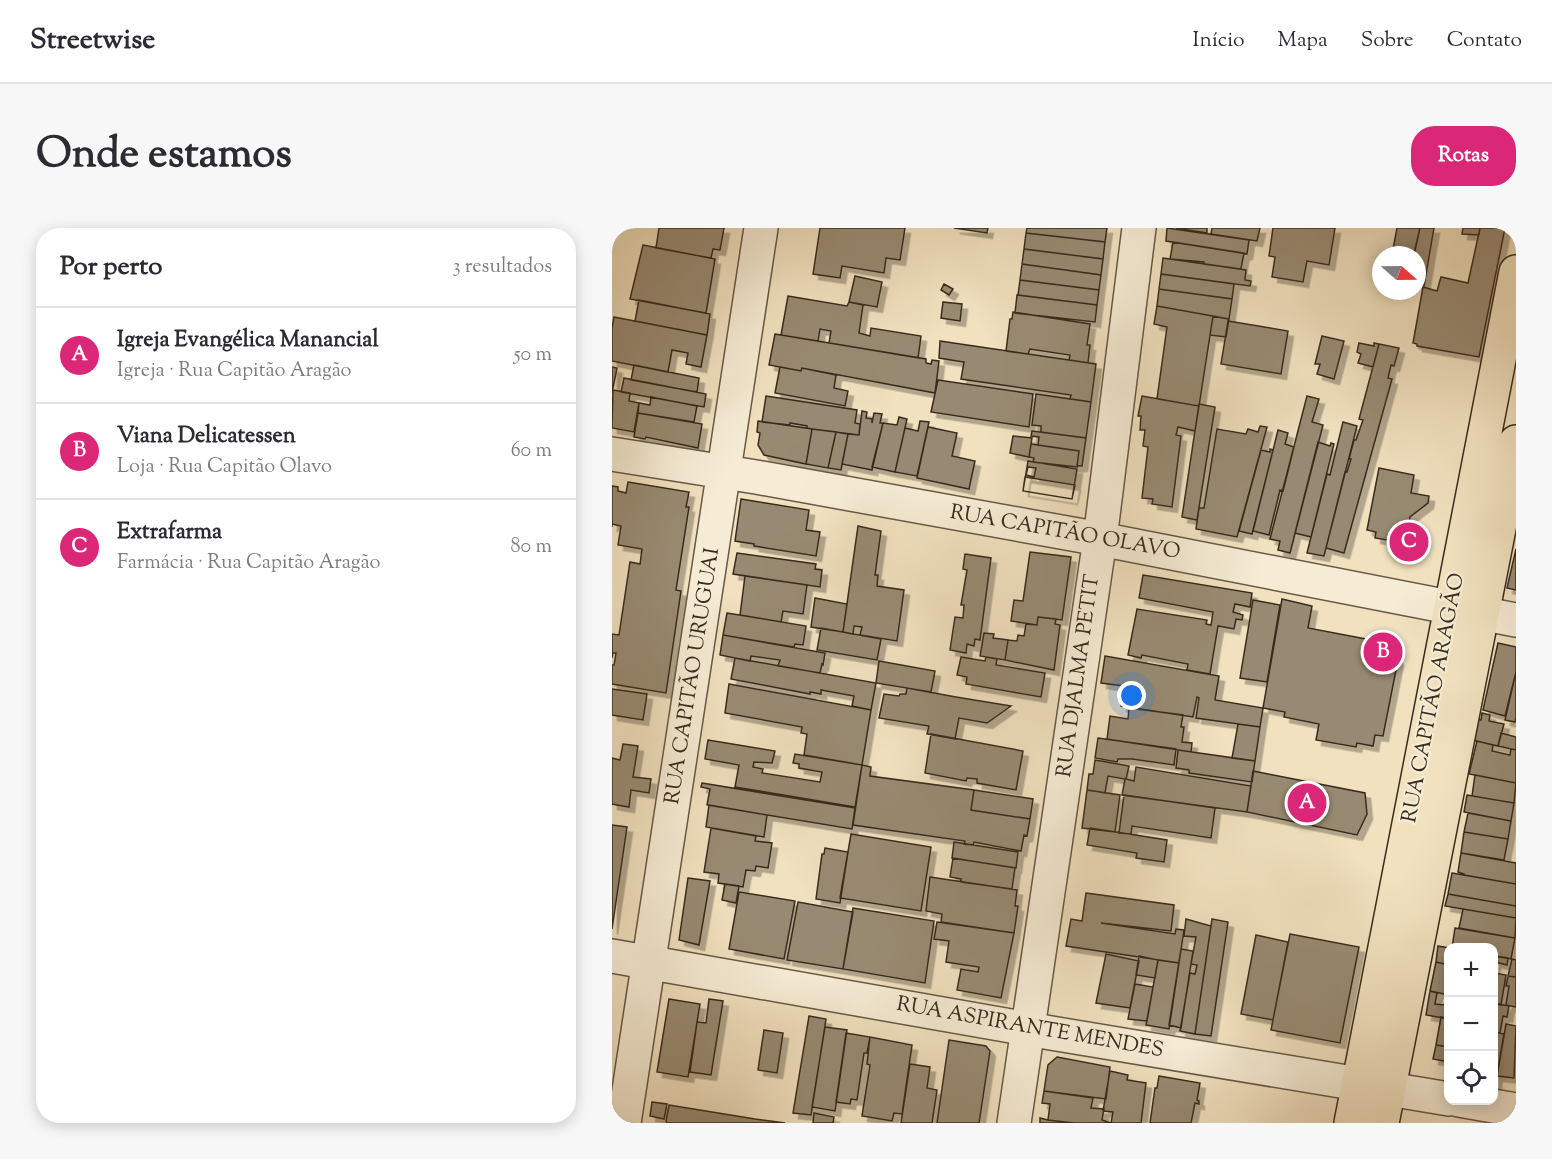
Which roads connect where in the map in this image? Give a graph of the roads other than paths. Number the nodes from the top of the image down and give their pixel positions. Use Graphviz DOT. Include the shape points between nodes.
graph roads {
  1 [pos="761,228"];
  2 [pos="1139,228"];
  3 [pos="1516,272"];
  4 [pos="1516,442"];
  5 [pos="612,453"];
  6 [pos="724,471"];
  7 [pos="1100,539"];
  8 [pos="1467,610"];
  9 [pos="1516,620"];
  10 [pos="612,957"];
  11 [pos="650,963"];
  12 [pos="1028,1028"];
  13 [pos="1374,1086"];
  14 [pos="1444,1098"];
  15 [pos="1484,1105"];
  16 [pos="1516,1110"];
  17 [pos="624,1123"];
  18 [pos="1014,1123"];
  19 [pos="1351,1123"];
  20 [pos="1382,1123"];
  1 -- 6 [label="street, RUA CAPITÃO URUGUAI"];
  2 -- 7 [label="street, RUA DJALMA PETIT"];
  3 -- 8 [label="main road, RUA CAPITÃO ARAGÃO"];
  4 -- 8 [label="main road, RUA CAPITÃO ARAGÃO"];
  5 -- 6 [label="street, RUA CAPITÃO OLAVO"];
  6 -- 7 [label="street, RUA CAPITÃO OLAVO"];
  6 -- 11 [label="street, RUA CAPITÃO URUGUAI"];
  7 -- 8 [label="street, RUA CAPITÃO OLAVO"];
  7 -- 12 [label="street, RUA DJALMA PETIT"];
  8 -- 9 [label="street, RUA CAPITÃO OLAVO"];
  8 -- 13 [label="main road, RUA CAPITÃO ARAGÃO"];
  10 -- 11 [label="street, RUA ASPIRANTE MENDES"];
  11 -- 12 [label="street, RUA ASPIRANTE MENDES"];
  11 -- 17 [label="street, RUA CAPITÃO URUGUAI"];
  12 -- 13 [label="street, RUA ASPIRANTE MENDES"];
  12 -- 18 [label="street, RUA DJALMA PETIT"];
  13 -- 14 [label="street, RUA ASPIRANTE MENDES"];
  13 -- 19 [label="main road, RUA CAPITÃO ARAGÃO"];
  13 -- 20 [label="main road, RUA CAPITÃO ARAGÃO"];
  15 -- 16 [label="street"];
}
